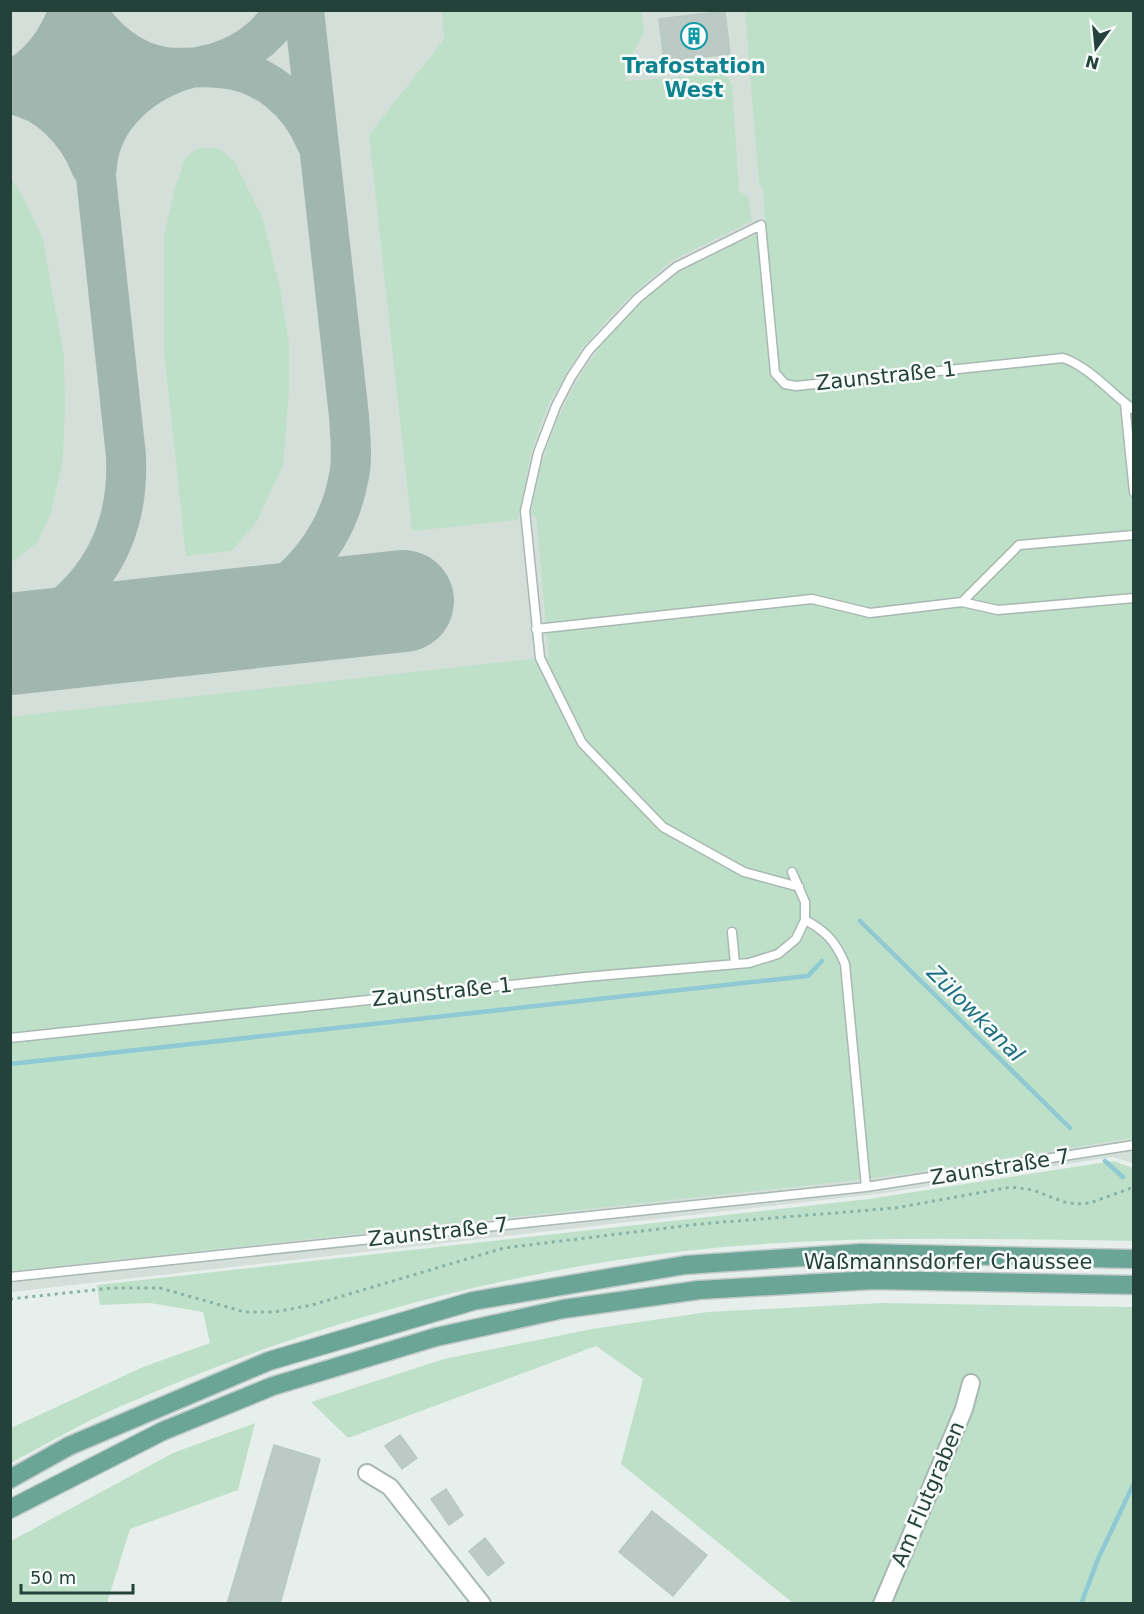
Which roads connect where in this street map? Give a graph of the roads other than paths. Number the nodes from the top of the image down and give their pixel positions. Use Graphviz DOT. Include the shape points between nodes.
graph roads {
  1 [pos="1125,404"];
  2 [pos="1134,410"];
  3 [pos="1134,492"];
  4 [pos="1134,535"];
  5 [pos="1134,598"];
  6 [pos="962,602"];
  7 [pos="536,629"];
  8 [pos="792,872"];
  9 [pos="799,887"];
  10 [pos="805,920"];
  11 [pos="732,932"];
  12 [pos="735,964"];
  13 [pos="10,1038"];
  14 [pos="1134,1146"];
  15 [pos="866,1187"];
  16 [pos="1134,1259"];
  17 [pos="10,1276"];
  18 [pos="1134,1286"];
  19 [pos="971,1383"];
  20 [pos="367,1473"];
  21 [pos="10,1479"];
  22 [pos="10,1509"];
  23 [pos="482,1604"];
  24 [pos="882,1604"];
  1 -- 2 [label="lane, Zaunstraße 1"];
  1 -- 3 [label="lane"];
  1 -- 7 [label="lane, Zaunstraße 1" via="1085,369 1063,358 796,386 785,384 775,373 761,225 676,267 631,304 589,350 571,377 538,453 525,511"];
  4 -- 6 [label="lane" via="1019,545"];
  5 -- 6 [label="lane" via="998,610"];
  6 -- 7 [label="lane" via="870,613 812,599"];
  7 -- 9 [label="lane" via="540,658 582,743 663,827 744,872"];
  8 -- 9 [label="lane"];
  9 -- 10 [label="lane" via="805,902"];
  10 -- 12 [label="lane, Zaunstraße 1" via="796,939 778,954"];
  10 -- 15 [label="lane" via="822,929 845,964"];
  11 -- 12 [label="lane"];
  12 -- 13 [label="lane, Zaunstraße 1"];
  14 -- 15 [label="lane, Zaunstraße 7"];
  15 -- 17 [label="lane, Zaunstraße 7"];
  16 -- 21 [label="main road, Waßmannsdorfer Chaussee" via="861,1253 685,1265 474,1301 269,1361 69,1446"];
  18 -- 22 [label="main road, Waßmannsdorfer Chaussee" via="873,1280 699,1290 563,1309 436,1337 273,1386 163,1431"];
  19 -- 24 [label="street, Am Flutgraben"];
  20 -- 23 [label="street" via="390,1487"];
}
